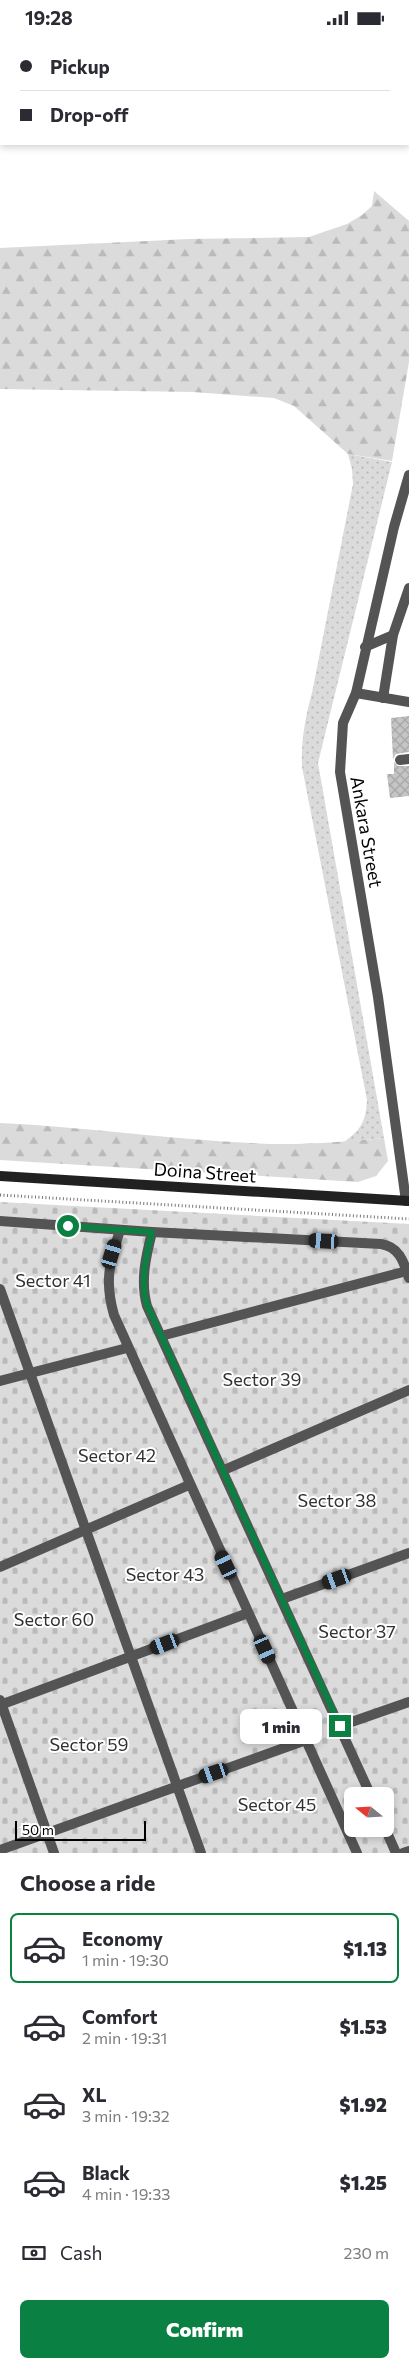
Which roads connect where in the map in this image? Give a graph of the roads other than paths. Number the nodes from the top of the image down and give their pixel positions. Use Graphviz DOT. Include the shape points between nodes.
graph roads {
  1 [pos="409,475"];
  2 [pos="409,588"];
  3 [pos="393,635"];
  4 [pos="365,647"];
  5 [pos="356,693"];
  6 [pos="383,698"];
  7 [pos="409,702"];
  8 [pos="0,1176"];
  9 [pos="407,1201"];
  10 [pos="0,1221"];
  11 [pos="120,1230"];
  12 [pos="152,1232"];
  13 [pos="408,1275"];
  14 [pos="0,1289"];
  15 [pos="161,1336"];
  16 [pos="127,1348"];
  17 [pos="30,1373"];
  18 [pos="0,1381"];
  19 [pos="409,1390"];
  20 [pos="224,1470"];
  21 [pos="189,1485"];
  22 [pos="86,1529"];
  23 [pos="409,1553"];
  24 [pos="0,1567"];
  25 [pos="282,1599"];
  26 [pos="248,1613"];
  27 [pos="131,1656"];
  28 [pos="409,1702"];
  29 [pos="0,1703"];
  30 [pos="340,1726"];
  31 [pos="306,1740"];
  32 [pos="178,1785"];
  33 [pos="367,1787"];
  34 [pos="47,1833"];
  35 [pos="389,1837"];
  36 [pos="0,1850"];
  37 [pos="409,1851"];
  38 [pos="54,1853"];
  39 [pos="201,1853"];
  40 [pos="357,1853"];
  41 [pos="396,1853"];
  42 [pos="403,1853"];
  1 -- 4 [label="street, Ankara Street"];
  2 -- 3 [label="street"];
  3 -- 4 [label="street"];
  3 -- 6 [label="street"];
  4 -- 5 [label="street, Ankara Street"];
  5 -- 6 [label="street"];
  5 -- 9 [label="street, Ankara Street" via="343,723 340,772 378,997"];
  6 -- 7 [label="street"];
  8 -- 9 [label="main road, Doina Street"];
  10 -- 11 [label="street"];
  11 -- 12 [label="street"];
  11 -- 16 [label="street" via="107,1289"];
  12 -- 13 [label="street" via="387,1245 398,1252"];
  12 -- 15 [label="street" via="146,1257 144,1294"];
  13 -- 15 [label="street"];
  14 -- 17 [label="street"];
  15 -- 20 [label="street"];
  16 -- 17 [label="street"];
  16 -- 21 [label="street"];
  17 -- 18 [label="street"];
  17 -- 22 [label="street"];
  19 -- 20 [label="street"];
  20 -- 25 [label="street"];
  21 -- 22 [label="street"];
  21 -- 26 [label="street"];
  22 -- 24 [label="street"];
  22 -- 27 [label="street"];
  23 -- 25 [label="street"];
  25 -- 30 [label="street"];
  26 -- 27 [label="street"];
  26 -- 31 [label="street"];
  27 -- 29 [label="street"];
  27 -- 32 [label="street"];
  28 -- 30 [label="street"];
  29 -- 34 [label="street"];
  30 -- 33 [label="street"];
  31 -- 32 [label="street"];
  31 -- 40 [label="street"];
  32 -- 34 [label="street"];
  32 -- 39 [label="street"];
  34 -- 36 [label="street"];
  34 -- 38 [label="street"];
  35 -- 41 [label="street"];
  37 -- 42 [label="street"];
}
